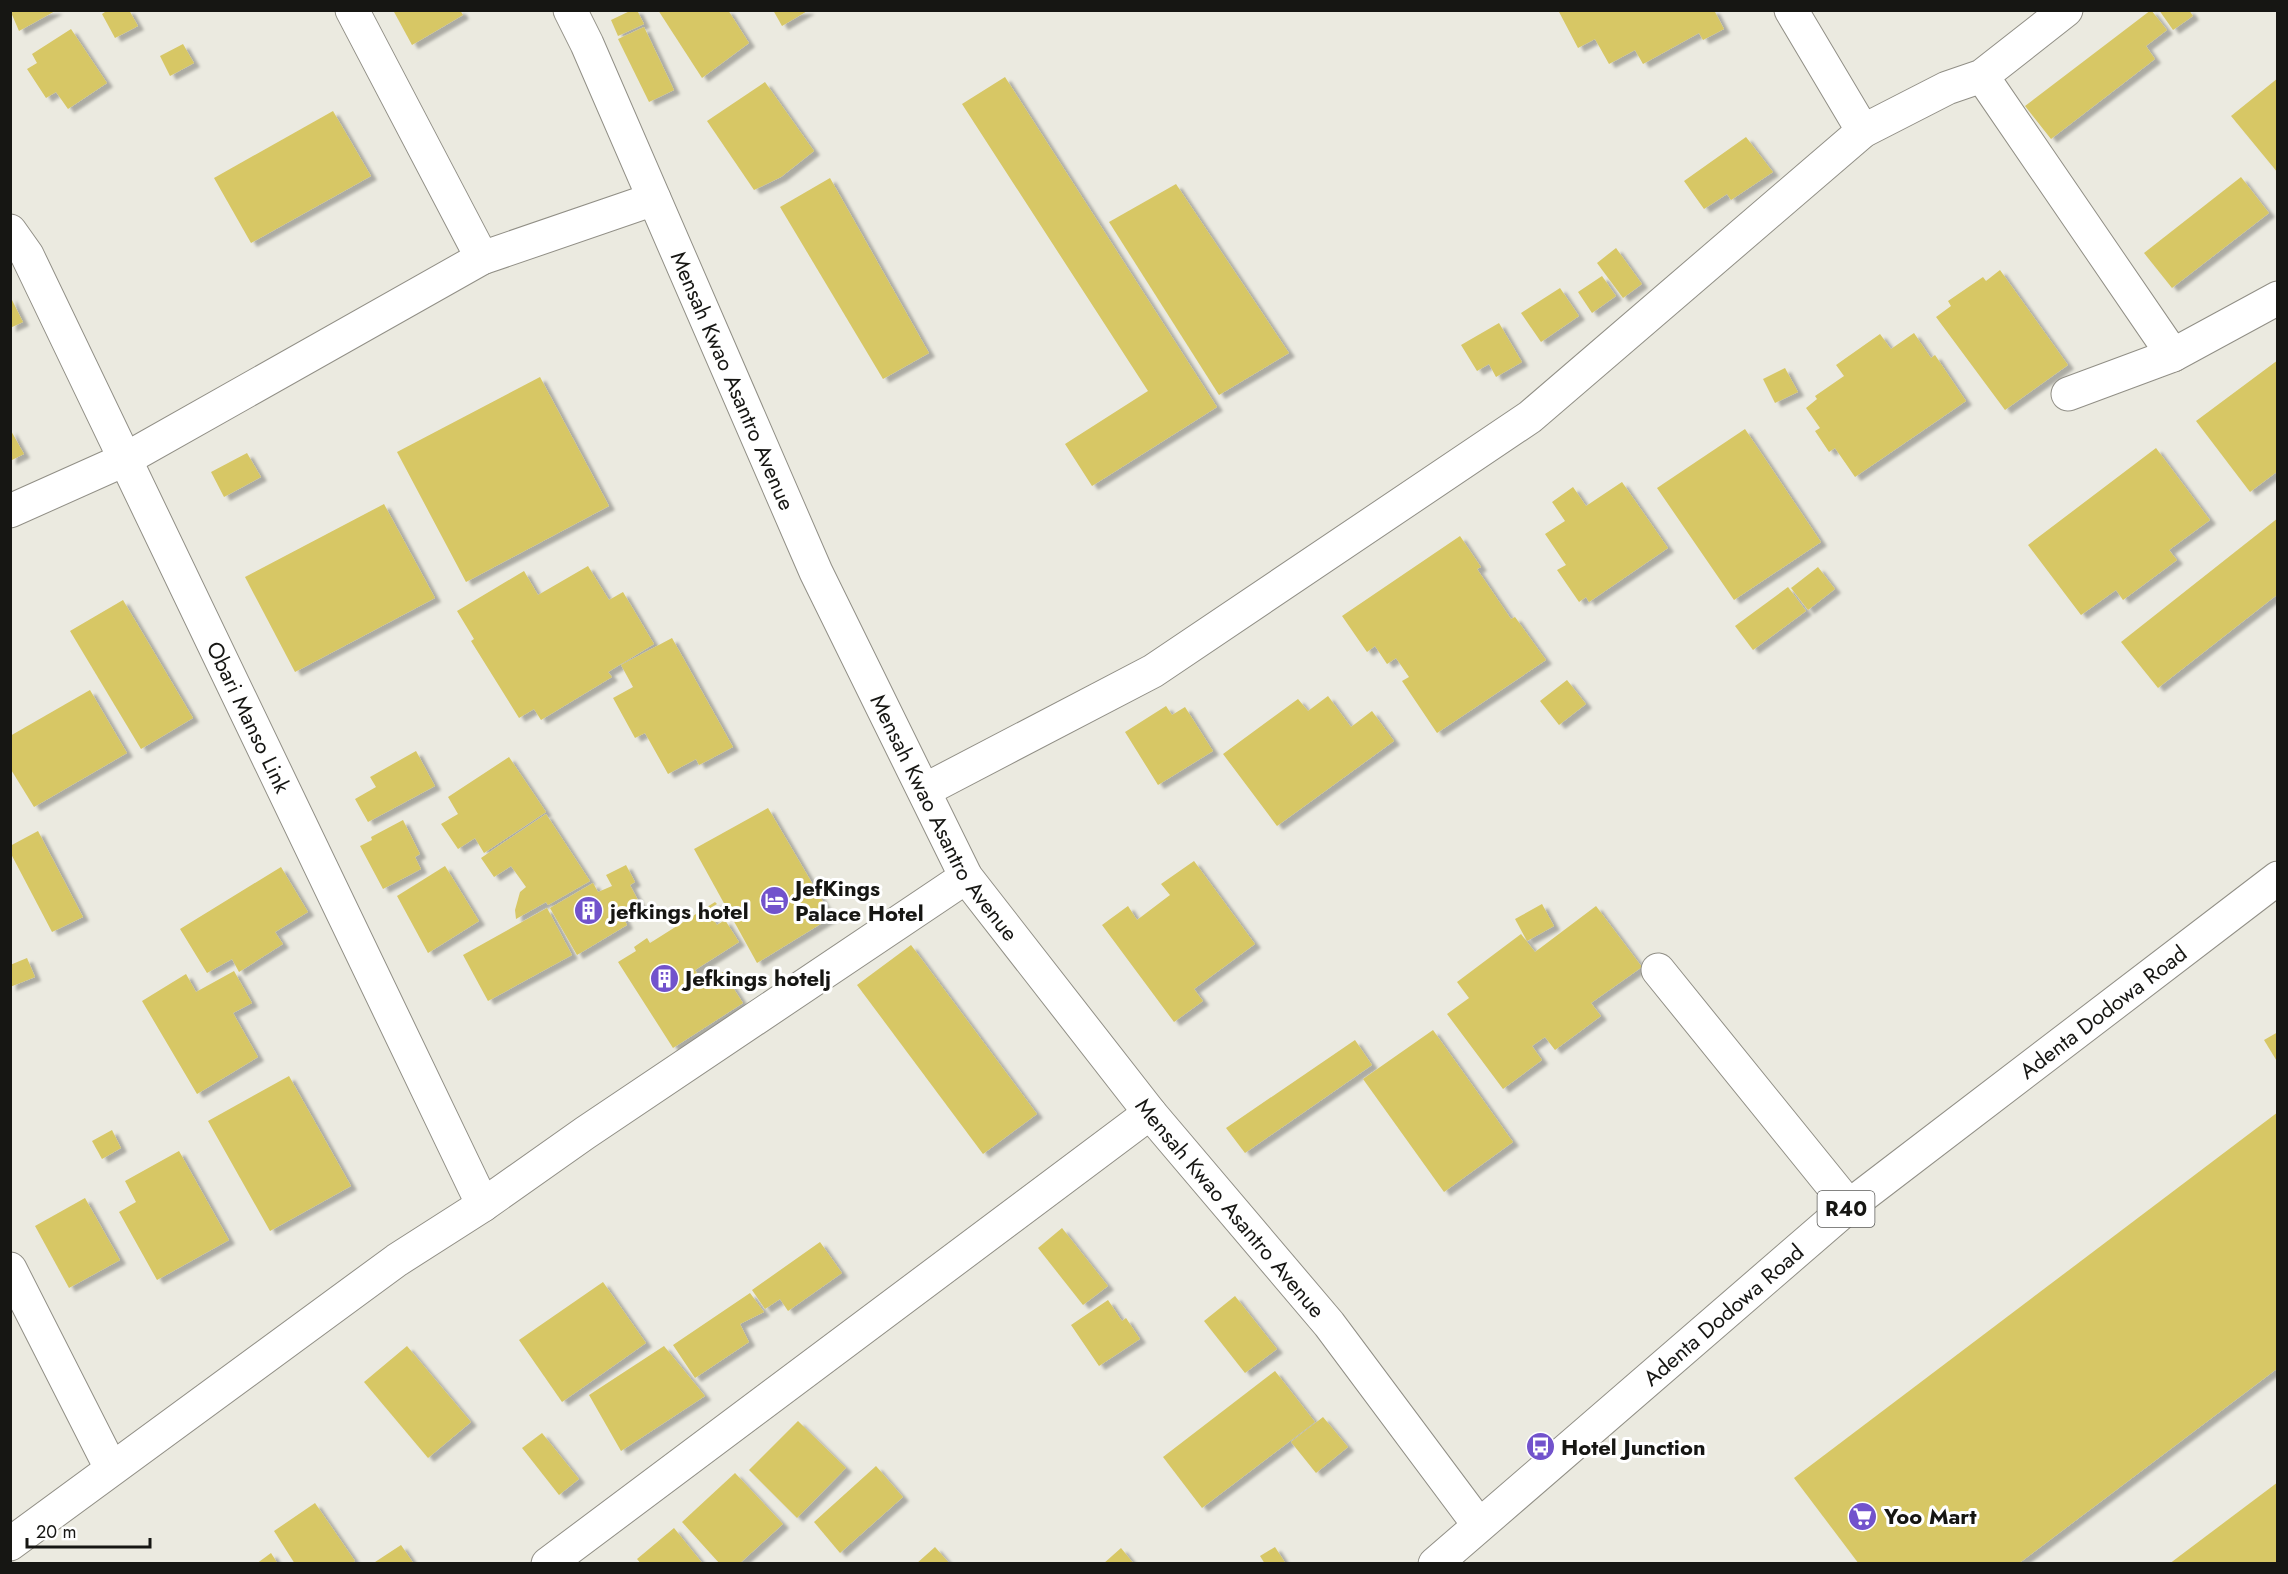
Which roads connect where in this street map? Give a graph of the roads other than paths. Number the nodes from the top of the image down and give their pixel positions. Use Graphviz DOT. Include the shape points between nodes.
graph roads {
  1 [pos="352,10"];
  2 [pos="570,10"];
  3 [pos="1791,10"];
  4 [pos="2066,10"];
  5 [pos="1982,76"];
  6 [pos="1863,131"];
  7 [pos="654,199"];
  8 [pos="10,231"];
  9 [pos="482,258"];
  10 [pos="2277,298"];
  11 [pos="2173,355"];
  12 [pos="2068,394"];
  13 [pos="124,460"];
  14 [pos="10,511"];
  15 [pos="925,790"];
  16 [pos="966,877"];
  17 [pos="2277,878"];
  18 [pos="1658,970"];
  19 [pos="1150,1113"];
  20 [pos="483,1205"];
  21 [pos="1849,1206"];
  22 [pos="10,1269"];
  23 [pos="111,1468"];
  24 [pos="1479,1525"];
  25 [pos="10,1544"];
  26 [pos="548,1563"];
  27 [pos="1435,1563"];
  1 -- 9 [label="street"];
  2 -- 7 [label="street, Mensah Kwao Asantro Avenue"];
  3 -- 6 [label="street"];
  4 -- 5 [label="street"];
  5 -- 6 [label="street" via="1947,88"];
  5 -- 11 [label="street"];
  6 -- 15 [label="street" via="1530,417 1153,671"];
  7 -- 9 [label="street"];
  7 -- 15 [label="street, Mensah Kwao Asantro Avenue" via="816,572"];
  8 -- 13 [label="street, Obari Manso Link" via="27,255"];
  9 -- 13 [label="street"];
  10 -- 11 [label="street"];
  11 -- 12 [label="street"];
  13 -- 14 [label="street"];
  13 -- 20 [label="street, Obari Manso Link"];
  15 -- 16 [label="street, Mensah Kwao Asantro Avenue"];
  16 -- 19 [label="street, Mensah Kwao Asantro Avenue"];
  16 -- 20 [label="street"];
  17 -- 21 [label="street, Adenta Dodowa Road / R40"];
  18 -- 21 [label="street"];
  19 -- 24 [label="street, Mensah Kwao Asantro Avenue" via="1329,1324"];
  19 -- 26 [label="street"];
  20 -- 23 [label="street" via="398,1260"];
  21 -- 24 [label="street, Adenta Dodowa Road / R40"];
  22 -- 23 [label="street"];
  23 -- 25 [label="street"];
  24 -- 27 [label="street, Adenta Dodowa Road / R40"];
}
